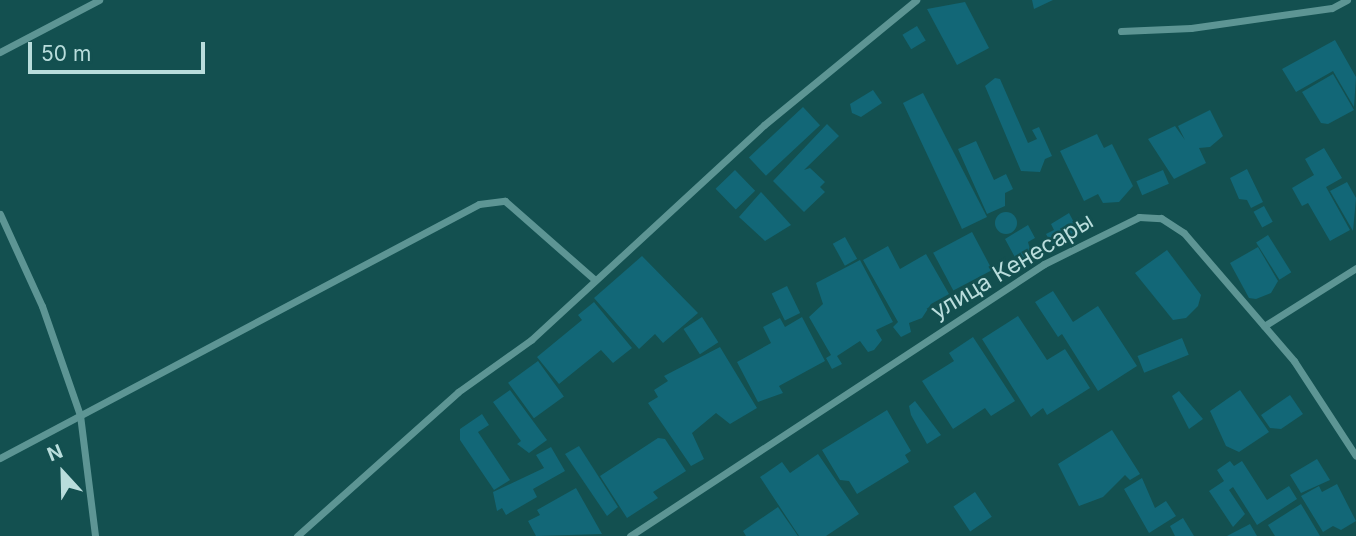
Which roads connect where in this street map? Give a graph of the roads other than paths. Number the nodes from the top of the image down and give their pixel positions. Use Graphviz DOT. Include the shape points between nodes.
graph roads {
  1 [pos="99,0"];
  2 [pos="916,0"];
  3 [pos="1347,0"];
  4 [pos="1121,31"];
  5 [pos="0,52"];
  6 [pos="0,214"];
  7 [pos="1356,268"];
  8 [pos="596,280"];
  9 [pos="1264,326"];
  10 [pos="80,415"];
  11 [pos="1356,456"];
  12 [pos="0,458"];
  13 [pos="95,536"];
  14 [pos="297,536"];
  15 [pos="630,536"];
  1 -- 5 [label="street"];
  2 -- 8 [label="street" via="764,125"];
  3 -- 4 [label="street" via="1332,8 1191,28"];
  6 -- 10 [label="street" via="42,306"];
  7 -- 9 [label="street"];
  8 -- 10 [label="street" via="505,201 479,204"];
  8 -- 14 [label="street" via="531,340 458,392"];
  9 -- 11 [label="street, улица Кенесары" via="1322,401"];
  9 -- 15 [label="street, улица Кенесары" via="1184,233 1161,218 1139,217 1044,264"];
  10 -- 12 [label="street"];
  10 -- 13 [label="street"];
}
